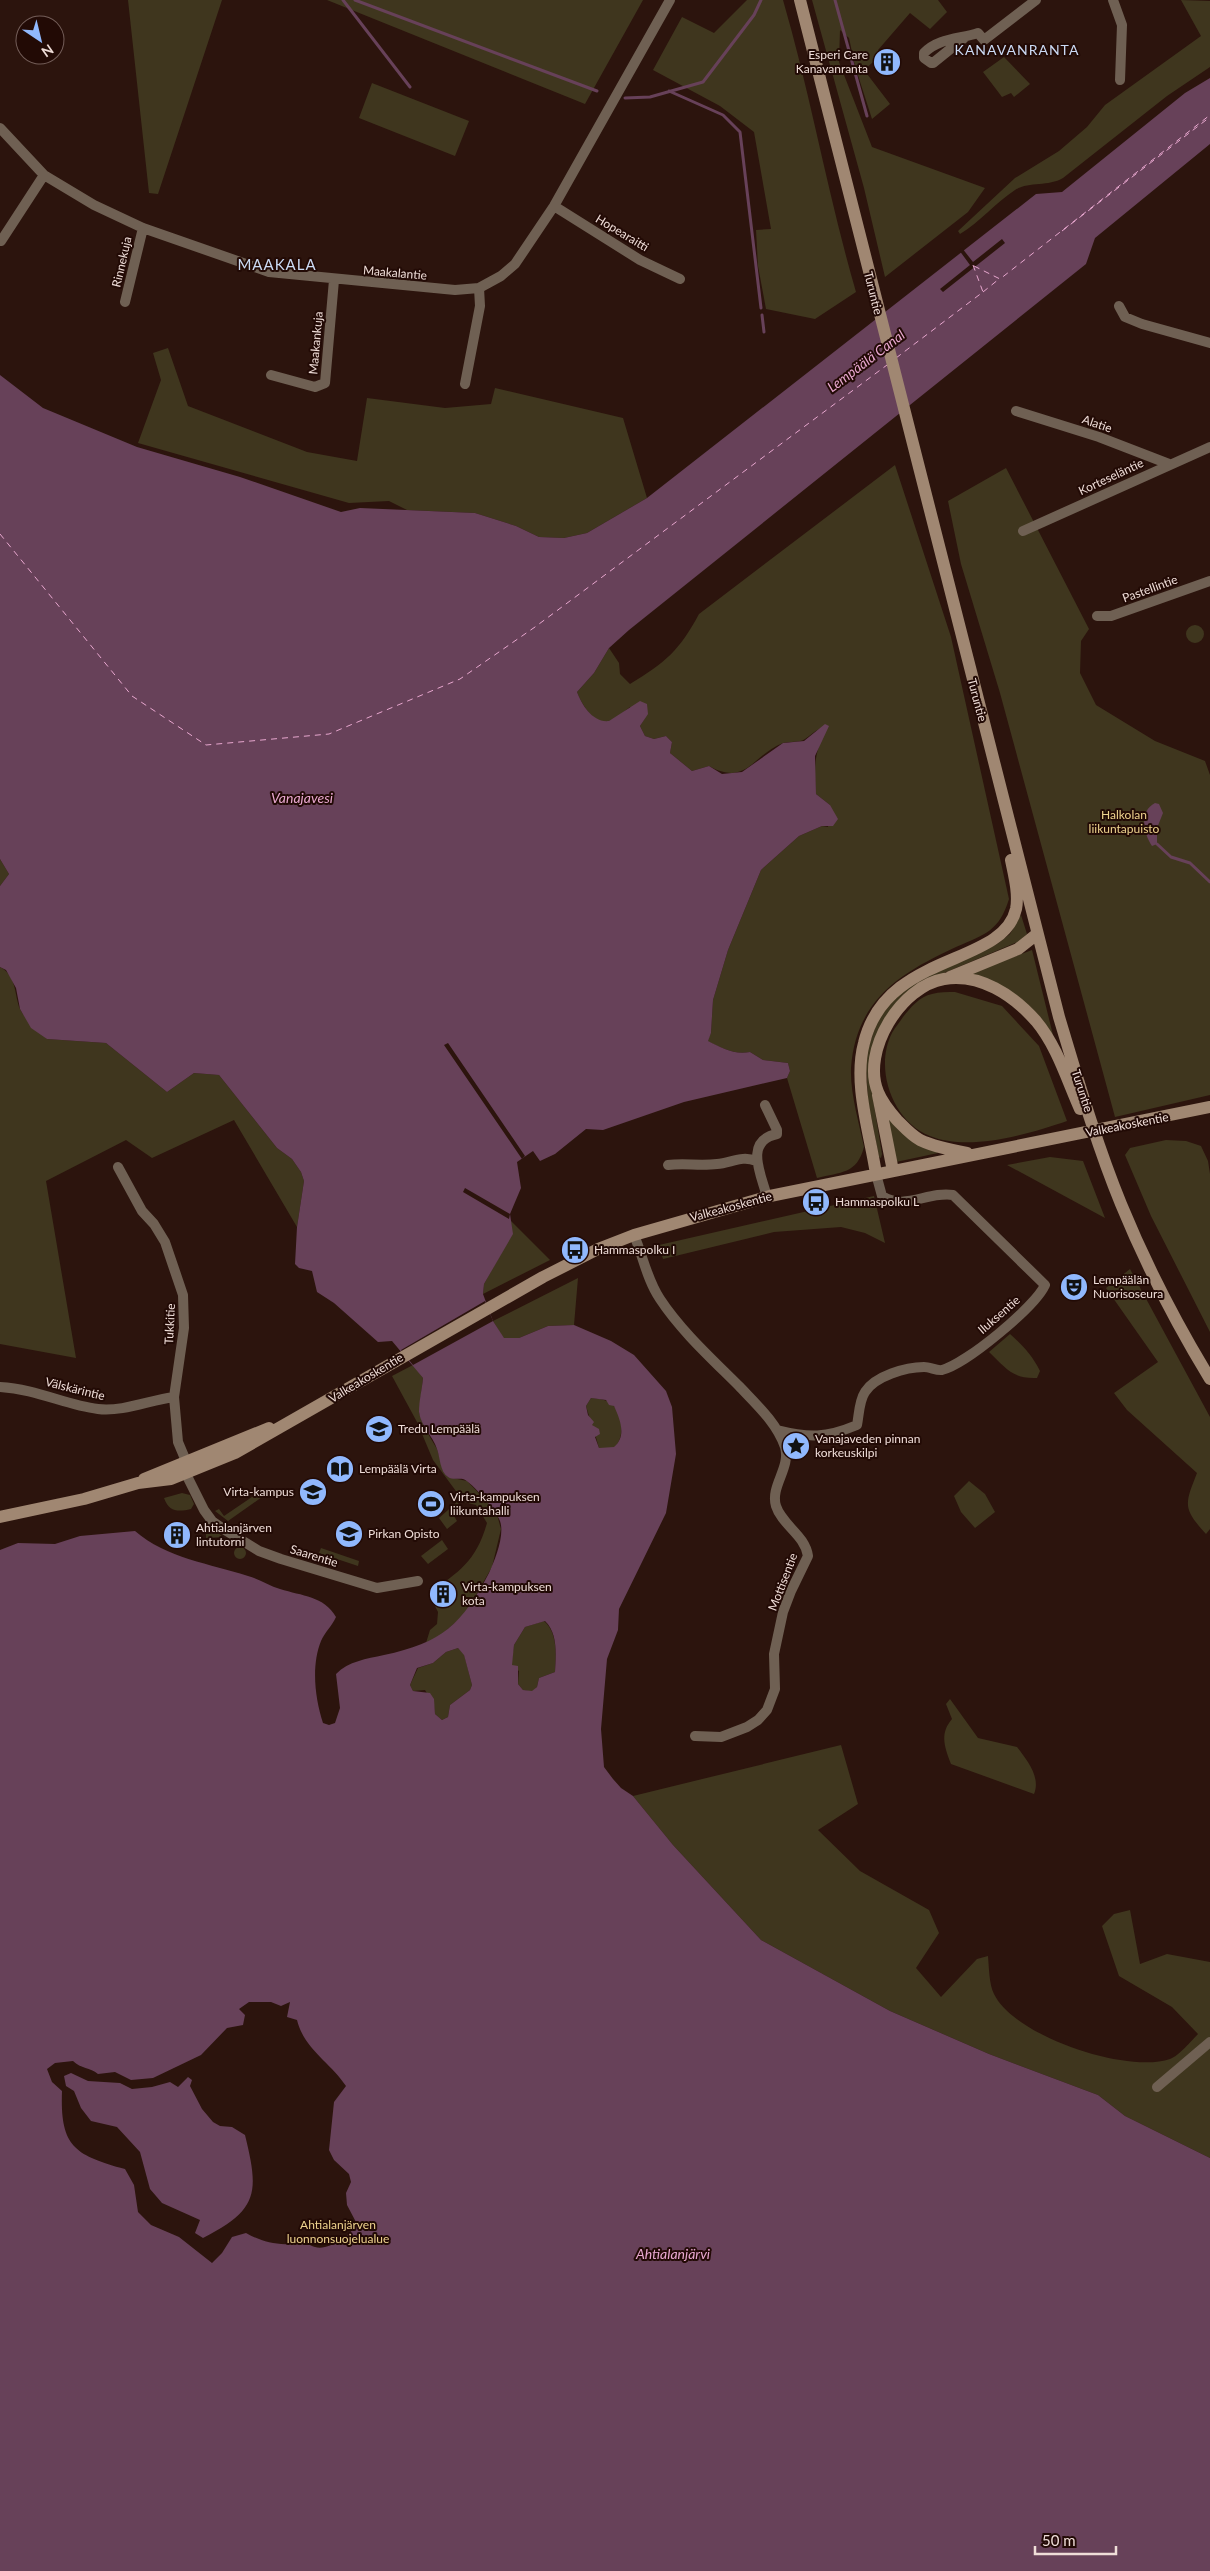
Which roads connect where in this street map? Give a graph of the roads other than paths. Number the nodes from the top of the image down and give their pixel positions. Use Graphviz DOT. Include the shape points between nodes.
graph roads {
  1 [pos="670,0"];
  2 [pos="800,0"];
  3 [pos="1036,0"];
  4 [pos="1113,0"];
  5 [pos="964,38"];
  6 [pos="1120,80"];
  7 [pos="0,128"];
  8 [pos="44,175"];
  9 [pos="554,206"];
  10 [pos="143,228"];
  11 [pos="2,240"];
  12 [pos="680,279"];
  13 [pos="334,280"];
  14 [pos="479,288"];
  15 [pos="126,302"];
  16 [pos="1119,306"];
  17 [pos="1210,343"];
  18 [pos="271,375"];
  19 [pos="465,384"];
  20 [pos="1016,411"];
  21 [pos="1210,447"];
  22 [pos="1170,464"];
  23 [pos="1023,531"];
  24 [pos="1210,580"];
  25 [pos="1097,616"];
  26 [pos="999,781"];
  27 [pos="1037,934"];
  28 [pos="943,979"];
  29 [pos="877,1092"];
  30 [pos="764,1106"];
  31 [pos="1210,1108"];
  32 [pos="975,1154"];
  33 [pos="756,1161"];
  34 [pos="1106,1164"];
  35 [pos="668,1165"];
  36 [pos="118,1166"];
  37 [pos="893,1171"];
  38 [pos="876,1174"];
  39 [pos="767,1197"];
  40 [pos="634,1235"];
  41 [pos="1210,1380"];
  42 [pos="0,1387"];
  43 [pos="174,1397"];
  44 [pos="777,1430"];
  45 [pos="186,1468"];
  46 [pos="0,1517"];
  47 [pos="418,1581"];
  48 [pos="694,1736"];
  49 [pos="1210,2042"];
  50 [pos="1157,2087"];
  1 -- 9 [label="street, Maakalantie"];
  2 -- 26 [label="main road, Turuntie"];
  3 -- 5 [label="street" via="984,40 978,33"];
  4 -- 6 [label="street" via="1122,26"];
  7 -- 8 [label="street, Maakalantie"];
  8 -- 10 [label="street, Maakalantie" via="94,206"];
  8 -- 11 [label="street"];
  9 -- 12 [label="street, Hopearaitti" via="640,260"];
  9 -- 14 [label="street, Maakalantie" via="515,264"];
  10 -- 13 [label="street, Maakalantie" via="270,272"];
  10 -- 15 [label="street, Rinnekuja"];
  13 -- 14 [label="street, Maakalantie" via="455,290"];
  13 -- 18 [label="street, Maakankuja" via="325,383 315,386"];
  14 -- 19 [label="street" via="480,306"];
  16 -- 17 [label="street" via="1125,317 1142,324"];
  20 -- 22 [label="street, Alatie"];
  21 -- 22 [label="street, Korteseläntie"];
  22 -- 23 [label="street, Korteseläntie"];
  24 -- 25 [label="street, Pastellintie" via="1111,616"];
  26 -- 27 [label="main road, Turuntie"];
  26 -- 38 [label="main road" via="1014,874 1016,908 1007,928 991,942 915,976 886,1000 875,1015 863,1044 861,1059 862,1092"];
  27 -- 28 [label="main road" via="1018,949"];
  27 -- 34 [label="main road, Turuntie" via="1059,1017"];
  28 -- 29 [label="main road" via="907,1000 885,1027 876,1058"];
  28 -- 34 [label="main road" via="976,981 995,988 1012,998 1037,1022 1048,1037"];
  29 -- 32 [label="main road" via="891,1113 918,1138"];
  29 -- 37 [label="main road"];
  30 -- 33 [label="street" via="777,1134 765,1139"];
  31 -- 32 [label="main road, Valkeakoskentie"];
  32 -- 37 [label="main road, Valkeakoskentie"];
  33 -- 35 [label="street" via="742,1158 718,1164"];
  33 -- 39 [label="street"];
  34 -- 41 [label="main road, Turuntie" via="1157,1284"];
  36 -- 43 [label="street, Tukkitie" via="142,1211 166,1242 183,1296 184,1328"];
  37 -- 38 [label="main road, Valkeakoskentie"];
  38 -- 39 [label="main road, Valkeakoskentie"];
  38 -- 44 [label="street, Iluksentie" via="882,1196 899,1204 939,1193 953,1195 1045,1285 1040,1295 1010,1324 959,1363 940,1370 923,1367 899,1372 871,1385 862,1400 857,1425 817,1437"];
  39 -- 40 [label="main road, Valkeakoskentie"];
  40 -- 44 [label="street, Mottisentie" via="660,1300"];
  40 -- 45 [label="main road, Valkeakoskentie" via="598,1249 499,1301 235,1453"];
  42 -- 43 [label="street, Välskärintie" via="24,1388 102,1409"];
  43 -- 45 [label="street, Tukkitie" via="178,1442"];
  44 -- 48 [label="street, Mottisentie" via="785,1448 786,1466 780,1478 776,1508 801,1538 808,1556 783,1612 774,1654 775,1689 767,1710 747,1727 721,1737"];
  45 -- 46 [label="main road, Valkeakoskentie" via="171,1479 138,1483 84,1499"];
  45 -- 47 [label="street, Saarentie" via="196,1497 212,1521 259,1551 377,1588"];
  49 -- 50 [label="street"];
}
